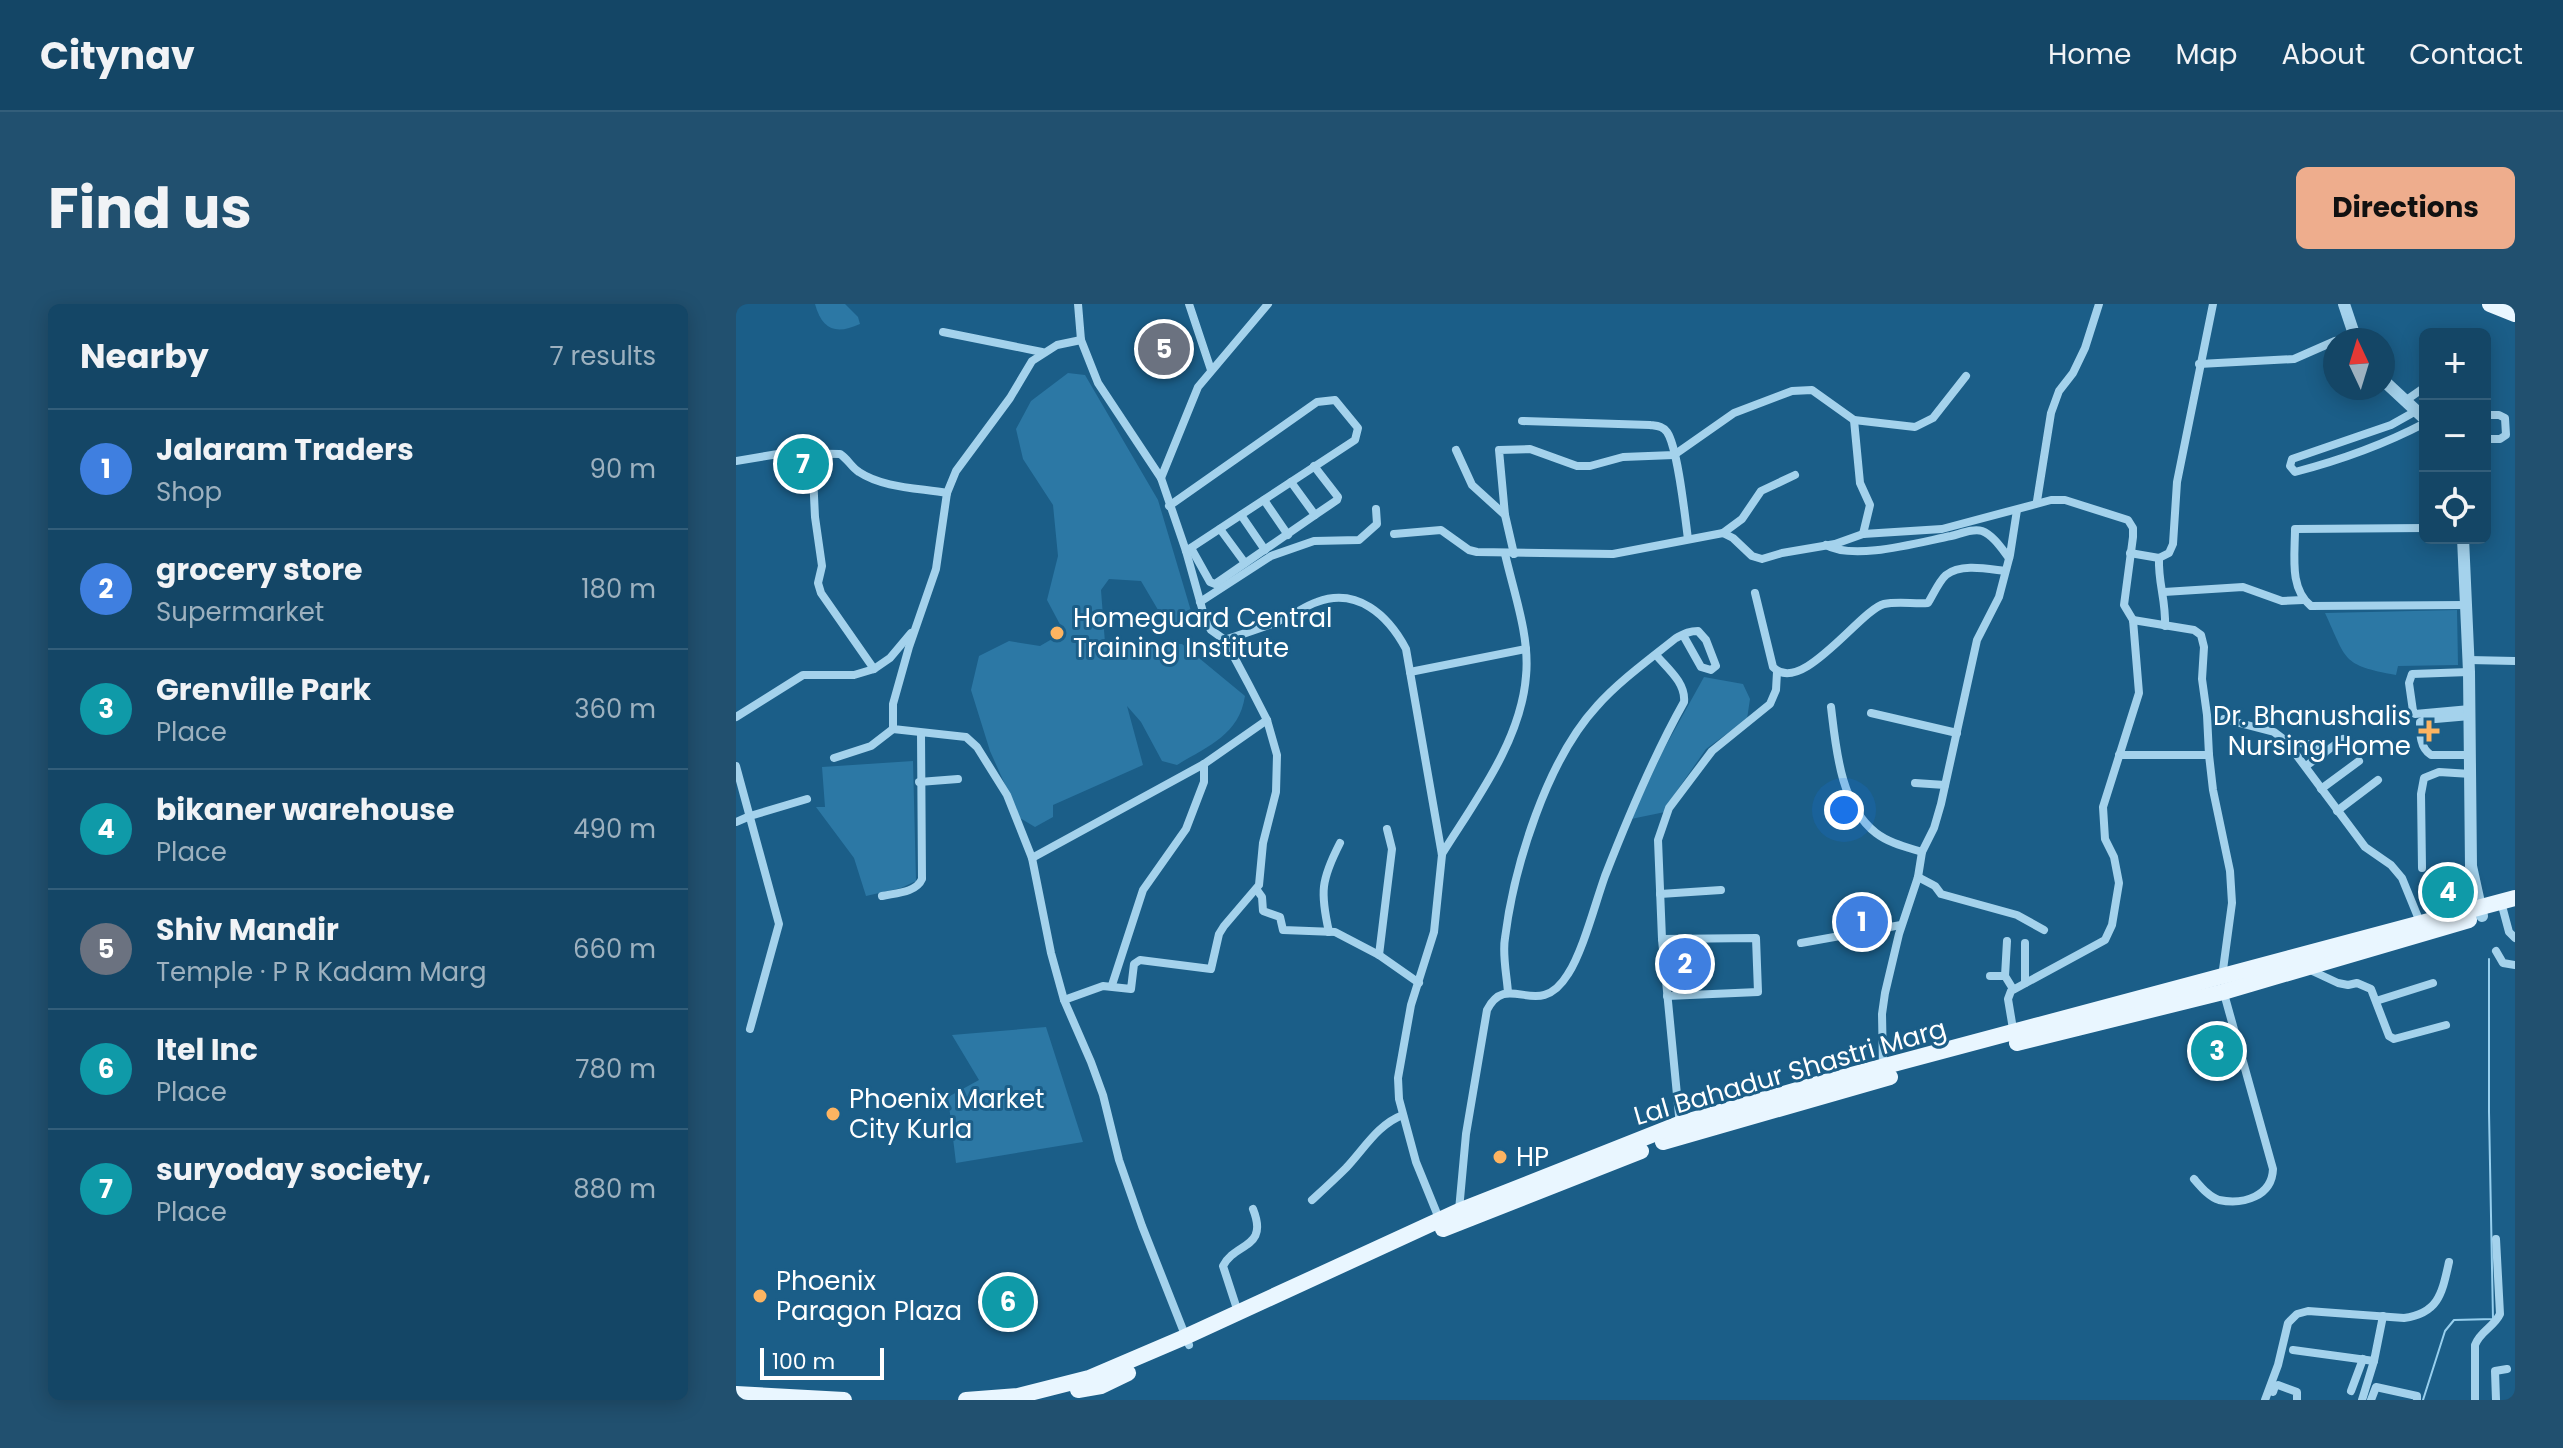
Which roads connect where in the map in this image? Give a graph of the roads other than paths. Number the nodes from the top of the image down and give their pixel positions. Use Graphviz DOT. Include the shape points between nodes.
graph roads {
  1 [pos="1078,304"];
  2 [pos="1189,304"];
  3 [pos="1268,304"];
  4 [pos="2099,304"];
  5 [pos="2213,304"];
  6 [pos="2344,304"];
  7 [pos="2490,304"];
  8 [pos="2515,314"];
  9 [pos="2352,328"];
  10 [pos="943,332"];
  11 [pos="1081,340"];
  12 [pos="2323,346"];
  13 [pos="1042,352"];
  14 [pos="2199,364"];
  15 [pos="1211,370"];
  16 [pos="1966,376"];
  17 [pos="2395,391"];
  18 [pos="2419,391"];
  19 [pos="2405,401"];
  20 [pos="2419,415"];
  21 [pos="2491,415"];
  22 [pos="2422,418"];
  23 [pos="1854,420"];
  24 [pos="1522,421"];
  25 [pos="2491,439"];
  26 [pos="1456,450"];
  27 [pos="812,454"];
  28 [pos="1674,455"];
  29 [pos="736,461"];
  30 [pos="1314,466"];
  31 [pos="1795,475"];
  32 [pos="1161,478"];
  33 [pos="1291,482"];
  34 [pos="947,493"];
  35 [pos="1264,500"];
  36 [pos="2037,501"];
  37 [pos="1169,506"];
  38 [pos="1376,509"];
  39 [pos="2017,510"];
  40 [pos="1241,515"];
  41 [pos="1315,515"];
  42 [pos="1505,515"];
  43 [pos="2419,528"];
  44 [pos="1220,529"];
  45 [pos="1723,533"];
  46 [pos="1394,534"];
  47 [pos="1863,534"];
  48 [pos="1288,535"];
  49 [pos="1688,539"];
  50 [pos="2463,544"];
  51 [pos="1826,545"];
  52 [pos="1189,550"];
  53 [pos="1265,550"];
  54 [pos="2130,553"];
  55 [pos="1510,554"];
  56 [pos="2009,558"];
  57 [pos="2159,558"];
  58 [pos="1245,563"];
  59 [pos="2005,571"];
  60 [pos="2164,592"];
  61 [pos="1755,593"];
  62 [pos="2303,600"];
  63 [pos="1200,602"];
  64 [pos="2465,605"];
  65 [pos="2133,620"];
  66 [pos="2165,626"];
  67 [pos="916,628"];
  68 [pos="1683,635"];
  69 [pos="1225,640"];
  70 [pos="1526,649"];
  71 [pos="1656,655"];
  72 [pos="2515,661"];
  73 [pos="2469,666"];
  74 [pos="874,669"];
  75 [pos="1410,672"];
  76 [pos="1777,672"];
  77 [pos="1831,707"];
  78 [pos="2470,712"];
  79 [pos="1871,713"];
  80 [pos="736,717"];
  81 [pos="2224,719"];
  82 [pos="1267,720"];
  83 [pos="893,729"];
  84 [pos="921,733"];
  85 [pos="1957,733"];
  86 [pos="2343,739"];
  87 [pos="2286,741"];
  88 [pos="2325,752"];
  89 [pos="2119,755"];
  90 [pos="2209,755"];
  91 [pos="2471,755"];
  92 [pos="834,758"];
  93 [pos="2359,761"];
  94 [pos="1204,764"];
  95 [pos="736,766"];
  96 [pos="2306,766"];
  97 [pos="2471,774"];
  98 [pos="958,779"];
  99 [pos="2378,780"];
  100 [pos="919,782"];
  101 [pos="1915,783"];
  102 [pos="1945,785"];
  103 [pos="2321,789"];
  104 [pos="807,799"];
  105 [pos="2337,811"];
  106 [pos="750,816"];
  107 [pos="736,822"];
  108 [pos="1387,829"];
  109 [pos="1340,843"];
  110 [pos="1922,852"];
  111 [pos="1442,855"];
  112 [pos="1032,858"];
  113 [pos="2422,868"];
  114 [pos="1918,877"];
  115 [pos="1257,890"];
  116 [pos="1721,890"];
  117 [pos="1660,894"];
  118 [pos="882,896"];
  119 [pos="2509,905"];
  120 [pos="2481,911"];
  121 [pos="2420,922"];
  122 [pos="1901,925"];
  123 [pos="2044,930"];
  124 [pos="1329,932"];
  125 [pos="2515,938"];
  126 [pos="1662,939"];
  127 [pos="2007,941"];
  128 [pos="1801,943"];
  129 [pos="2025,943"];
  130 [pos="2496,951"];
  131 [pos="1379,955"];
  132 [pos="2515,965"];
  133 [pos="2307,969"];
  134 [pos="1990,976"];
  135 [pos="2005,976"];
  136 [pos="1419,983"];
  137 [pos="2025,983"];
  138 [pos="2433,983"];
  139 [pos="1112,985"];
  140 [pos="2222,985"];
  141 [pos="2013,989"];
  142 [pos="1508,993"];
  143 [pos="1667,996"];
  144 [pos="1064,1000"];
  145 [pos="2376,1001"];
  146 [pos="2446,1025"];
  147 [pos="750,1029"];
  148 [pos="2014,1038"];
  149 [pos="1884,1073"];
  150 [pos="1403,1115"];
  151 [pos="1680,1129"];
  152 [pos="1562,1176"];
  153 [pos="2194,1179"];
  154 [pos="1312,1200"];
  155 [pos="1253,1209"];
  156 [pos="1459,1211"];
  157 [pos="1441,1225"];
  158 [pos="2496,1239"];
  159 [pos="2449,1262"];
  160 [pos="1238,1313"];
  161 [pos="2383,1316"];
  162 [pos="1187,1341"];
  163 [pos="2293,1350"];
  164 [pos="2363,1359"];
  165 [pos="2374,1361"];
  166 [pos="2507,1369"];
  167 [pos="2346,1374"];
  168 [pos="2356,1377"];
  169 [pos="1098,1380"];
  170 [pos="2369,1380"];
  171 [pos="2351,1391"];
  172 [pos="736,1394"];
  173 [pos="844,1400"];
  174 [pos="966,1400"];
  175 [pos="1033,1400"];
  176 [pos="2268,1400"];
  177 [pos="2297,1400"];
  178 [pos="2362,1400"];
  179 [pos="2371,1400"];
  180 [pos="2417,1400"];
  181 [pos="2475,1400"];
  182 [pos="2496,1400"];
  1 -- 11 [label="street"];
  2 -- 15 [label="street"];
  3 -- 15 [label="street"];
  4 -- 36 [label="street" via="2085,348 2051,413"];
  5 -- 14 [label="street"];
  6 -- 9 [label="street"];
  7 -- 8 [label="main road"];
  10 -- 13 [label="street"];
  11 -- 13 [label="street"];
  11 -- 32 [label="street" via="1098,383"];
  12 -- 14 [label="street" via="2294,359"];
  13 -- 34 [label="street" via="956,471"];
  14 -- 57 [label="street" via="2177,482 2173,544"];
  15 -- 32 [label="street" via="1198,387"];
  16 -- 23 [label="street" via="1923,425 1905,428"];
  17 -- 19 [label="street"];
  18 -- 19 [label="street"];
  19 -- 20 [label="street"];
  21 -- 25 [label="street" via="2503,416 2506,426 2504,438"];
  22 -- 22 [label="street" via="2387,442 2349,457 2295,472 2290,466 2292,459"];
  23 -- 28 [label="street" via="1812,390 1792,391 1734,413"];
  23 -- 47 [label="street" via="1860,483 1870,505"];
  24 -- 28 [label="street" via="1659,426 1667,431"];
  26 -- 42 [label="street" via="1472,485"];
  27 -- 29 [label="street"];
  27 -- 34 [label="street" via="840,454 870,477"];
  27 -- 74 [label="street" via="822,566 818,583"];
  28 -- 42 [label="street" via="1577,466 1530,449 1499,450"];
  28 -- 49 [label="street"];
  30 -- 33 [label="street"];
  30 -- 37 [label="street" via="1355,440 1358,428 1335,400 1317,402"];
  30 -- 41 [label="street" via="1338,497"];
  31 -- 45 [label="street" via="1761,491 1742,519"];
  32 -- 37 [label="street"];
  33 -- 35 [label="street"];
  33 -- 41 [label="street"];
  34 -- 67 [label="street" via="936,569"];
  35 -- 40 [label="street"];
  35 -- 48 [label="street"];
  36 -- 39 [label="street"];
  36 -- 54 [label="street" via="2065,500 2128,520 2133,528"];
  37 -- 52 [label="street"];
  38 -- 63 [label="street" via="1377,524 1359,540 1314,541 1271,556"];
  39 -- 47 [label="street" via="1942,529"];
  39 -- 56 [label="street"];
  40 -- 44 [label="street"];
  40 -- 53 [label="street"];
  41 -- 48 [label="street"];
  42 -- 55 [label="street"];
  43 -- 62 [label="street" via="2295,529 2298,593"];
  44 -- 52 [label="street"];
  44 -- 58 [label="street"];
  45 -- 49 [label="street"];
  45 -- 51 [label="street" via="1757,558"];
  46 -- 55 [label="street" via="1441,530 1469,550"];
  47 -- 51 [label="street"];
  48 -- 53 [label="street"];
  49 -- 55 [label="street" via="1613,554"];
  50 -- 64 [label="street"];
  51 -- 56 [label="street" via="1853,552 1975,530 1984,532"];
  52 -- 58 [label="street" via="1212,583"];
  52 -- 63 [label="street"];
  53 -- 58 [label="street"];
  54 -- 57 [label="street"];
  54 -- 65 [label="street" via="2124,605"];
  55 -- 70 [label="street"];
  56 -- 59 [label="street"];
  57 -- 60 [label="street" via="2158,583"];
  59 -- 76 [label="street" via="1956,570 1946,575 1928,603 1883,604 1817,660"];
  59 -- 85 [label="street" via="1999,597 1977,640"];
  60 -- 62 [label="street" via="2243,587 2282,601"];
  60 -- 66 [label="street"];
  61 -- 76 [label="street"];
  62 -- 64 [label="street" via="2311,606"];
  63 -- 69 [label="street" via="1211,630"];
  64 -- 73 [label="street"];
  65 -- 66 [label="street"];
  65 -- 89 [label="street" via="2139,693"];
  66 -- 90 [label="street" via="2201,635"];
  67 -- 74 [label="street"];
  67 -- 83 [label="street" via="893,704"];
  68 -- 68 [label="street" via="1698,631 1716,666 1701,667"];
  68 -- 71 [label="street"];
  69 -- 75 [label="street" via="1316,602 1346,596 1390,623 1406,649"];
  69 -- 82 [label="street"];
  70 -- 75 [label="street"];
  70 -- 111 [label="street" via="1521,704 1507,743"];
  71 -- 142 [label="street" via="1598,704 1540,801 1504,940"];
  71 -- 142 [label="street" via="1680,683 1684,702 1622,831 1570,972 1551,994"];
  72 -- 73 [label="street"];
  73 -- 78 [label="street"];
  73 -- 78 [label="street" via="2412,674 2409,683 2415,714"];
  74 -- 80 [label="street" via="854,675 803,675"];
  75 -- 111 [label="street"];
  76 -- 117 [label="street" via="1770,704 1712,751 1669,808 1658,840"];
  77 -- 110 [label="street" via="1836,754 1850,800 1874,831"];
  78 -- 91 [label="street"];
  78 -- 91 [label="street" via="2420,725 2422,746 2431,755"];
  79 -- 85 [label="street"];
  81 -- 87 [label="street" via="2274,732"];
  82 -- 94 [label="street"];
  82 -- 115 [label="street" via="1277,755 1276,792"];
  83 -- 84 [label="street"];
  83 -- 92 [label="street" via="871,746"];
  84 -- 100 [label="street"];
  84 -- 112 [label="street" via="966,737 977,747 1007,795"];
  85 -- 102 [label="street"];
  86 -- 88 [label="street"];
  87 -- 88 [label="street"];
  87 -- 96 [label="street"];
  88 -- 96 [label="street"];
  89 -- 90 [label="street"];
  89 -- 137 [label="street" via="2103,807 2105,839 2119,883 2112,925 2105,940"];
  90 -- 140 [label="street" via="2232,903"];
  91 -- 97 [label="street"];
  93 -- 103 [label="street"];
  94 -- 112 [label="street"];
  94 -- 139 [label="street" via="1204,782 1186,829 1143,890"];
  95 -- 106 [label="street"];
  96 -- 103 [label="street"];
  97 -- 113 [label="street" via="2439,772 2424,778"];
  97 -- 120 [label="street" via="2471,866"];
  98 -- 100 [label="street"];
  99 -- 105 [label="street"];
  100 -- 118 [label="street" via="920,885"];
  101 -- 102 [label="street"];
  102 -- 110 [label="street"];
  103 -- 105 [label="street"];
  104 -- 106 [label="street"];
  105 -- 121 [label="street" via="2365,847 2402,878"];
  106 -- 107 [label="street"];
  106 -- 147 [label="street" via="779,924"];
  108 -- 131 [label="street" via="1392,849"];
  109 -- 124 [label="street" via="1326,871 1322,900"];
  110 -- 114 [label="street"];
  111 -- 136 [label="street" via="1434,932"];
  112 -- 144 [label="street"];
  114 -- 122 [label="street"];
  114 -- 123 [label="street" via="1941,894 2017,915"];
  115 -- 124 [label="street" via="1263,911 1280,917 1283,930"];
  115 -- 139 [label="street" via="1219,934 1211,969 1140,960 1134,964 1131,989"];
  116 -- 117 [label="street"];
  117 -- 126 [label="street"];
  119 -- 120 [label="main road, Lal Bahadur Shastri Marg"];
  119 -- 125 [label="street" via="2509,932"];
  120 -- 121 [label="main road, Lal Bahadur Shastri Marg"];
  120 -- 133 [label="main road, Lal Bahadur Shastri Marg"];
  121 -- 140 [label="main road, Lal Bahadur Shastri Marg"];
  122 -- 128 [label="street"];
  122 -- 149 [label="street" via="1882,1014"];
  124 -- 131 [label="street"];
  126 -- 143 [label="street"];
  126 -- 143 [label="street" via="1756,938 1758,992"];
  127 -- 135 [label="street"];
  129 -- 137 [label="street"];
  130 -- 132 [label="street" via="2503,963"];
  131 -- 136 [label="street"];
  133 -- 140 [label="main road, Lal Bahadur Shastri Marg"];
  133 -- 145 [label="street" via="2338,983 2367,985"];
  134 -- 135 [label="street"];
  135 -- 141 [label="street"];
  136 -- 150 [label="street" via="1398,1078"];
  137 -- 141 [label="street"];
  138 -- 145 [label="street"];
  139 -- 144 [label="street"];
  140 -- 148 [label="main road, Lal Bahadur Shastri Marg"];
  140 -- 153 [label="street" via="2273,1181 2262,1194 2217,1200"];
  141 -- 148 [label="street" via="2008,999"];
  142 -- 156 [label="street" via="1492,1000 1487,1010"];
  143 -- 151 [label="street"];
  144 -- 162 [label="street" via="1103,1095 1119,1160"];
  145 -- 146 [label="street" via="2394,1039"];
  148 -- 149 [label="main road, Lal Bahadur Shastri Marg"];
  149 -- 151 [label="main road, Lal Bahadur Shastri Marg"];
  150 -- 154 [label="street" via="1378,1130"];
  150 -- 157 [label="street"];
  151 -- 152 [label="main road, Lal Bahadur Shastri Marg"];
  152 -- 156 [label="main road, Lal Bahadur Shastri Marg"];
  152 -- 157 [label="main road, Lal Bahadur Shastri Marg"];
  155 -- 160 [label="street" via="1258,1223 1250,1245 1223,1266"];
  156 -- 157 [label="main road, Lal Bahadur Shastri Marg"];
  157 -- 160 [label="main road, Lal Bahadur Shastri Marg"];
  157 -- 162 [label="main road, Lal Bahadur Shastri Marg"];
  158 -- 181 [label="street" via="2500,1314 2475,1345"];
  159 -- 161 [label="street" via="2442,1293 2430,1310 2404,1318"];
  160 -- 162 [label="main road, Lal Bahadur Shastri Marg"];
  161 -- 165 [label="street"];
  161 -- 176 [label="street" via="2297,1314 2288,1323"];
  162 -- 169 [label="main road, Lal Bahadur Shastri Marg"];
  163 -- 164 [label="street"];
  164 -- 165 [label="street"];
  164 -- 168 [label="street"];
  165 -- 170 [label="street"];
  166 -- 182 [label="street" via="2495,1371"];
  167 -- 168 [label="street"];
  168 -- 170 [label="street"];
  168 -- 171 [label="street"];
  169 -- 174 [label="main road, Lal Bahadur Shastri Marg" via="1054,1382 1018,1396"];
  169 -- 175 [label="main road, Lal Bahadur Shastri Marg"];
  170 -- 178 [label="street"];
  172 -- 173 [label="main road"];
  176 -- 177 [label="street" via="2278,1385 2297,1392"];
  179 -- 180 [label="street" via="2376,1387"];
}
